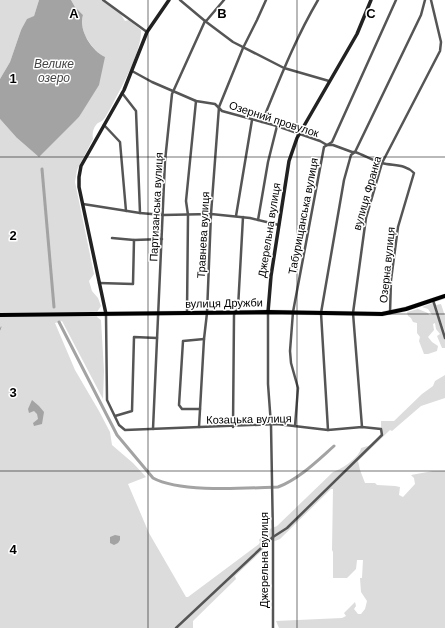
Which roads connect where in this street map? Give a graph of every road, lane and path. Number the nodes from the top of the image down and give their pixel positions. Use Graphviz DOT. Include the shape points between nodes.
graph roads {
  1 [pos="104,0"];
  2 [pos="169,0"];
  3 [pos="180,0"];
  4 [pos="224,0"];
  5 [pos="266,0"];
  6 [pos="318,0"];
  7 [pos="372,0"];
  8 [pos="396,0"];
  9 [pos="425,0"];
  10 [pos="431,0"];
  11 [pos="204,21"];
  12 [pos="147,32"];
  13 [pos="243,48"];
  14 [pos="284,68"];
  15 [pos="132,71"];
  16 [pos="329,82"];
  17 [pos="173,91"];
  18 [pos="122,93"];
  19 [pos="196,101"];
  20 [pos="219,107"];
  21 [pos="252,120"];
  22 [pos="262,122"];
  23 [pos="103,125"];
  24 [pos="277,126"];
  25 [pos="300,134"];
  26 [pos="327,145"];
  27 [pos="355,152"];
  28 [pos="382,163"];
  29 [pos="414,173"];
  30 [pos="82,204"];
  31 [pos="126,211"];
  32 [pos="140,213"];
  33 [pos="211,214"];
  34 [pos="163,215"];
  35 [pos="188,215"];
  36 [pos="236,216"];
  37 [pos="243,217"];
  38 [pos="258,220"];
  39 [pos="279,224"];
  40 [pos="112,238"];
  41 [pos="162,239"];
  42 [pos="134,240"];
  43 [pos="99,283"];
  44 [pos="445,296"];
  45 [pos="433,300"];
  46 [pos="268,312"];
  47 [pos="292,312"];
  48 [pos="321,312"];
  49 [pos="159,313"];
  50 [pos="187,313"];
  51 [pos="207,313"];
  52 [pos="235,313"];
  53 [pos="353,313"];
  54 [pos="390,313"];
  55 [pos="106,314"];
  56 [pos="0,315"];
  57 [pos="157,338"];
  58 [pos="445,338"];
  59 [pos="204,339"];
  60 [pos="200,409"];
  61 [pos="115,416"];
  62 [pos="272,425"];
  63 [pos="295,426"];
  64 [pos="233,427"];
  65 [pos="362,427"];
  66 [pos="199,428"];
  67 [pos="153,429"];
  68 [pos="328,430"];
  69 [pos="273,538"];
  70 [pos="176,628"];
  71 [pos="273,628"];
  1 -- 12 [label="street"];
  2 -- 12 [label="main road"];
  3 -- 11 [label="street"];
  4 -- 11 [label="street, Партизанська вулиця"];
  5 -- 13 [label="street, Травнева вулиця"];
  6 -- 14 [label="street"];
  7 -- 16 [label="main road, Джерельна вулиця" via="357,34"];
  8 -- 26 [label="street, Табурищанська вулиця" via="332,142"];
  9 -- 27 [label="street" via="421,15"];
  10 -- 28 [label="street, вулиця Франка" via="441,42 440,51"];
  11 -- 13 [label="street"];
  11 -- 17 [label="street, Партизанська вулиця"];
  12 -- 15 [label="main road"];
  13 -- 14 [label="street"];
  13 -- 20 [label="street, Травнева вулиця"];
  14 -- 16 [label="street"];
  14 -- 22 [label="street"];
  15 -- 17 [label="street, Озерний провулок"];
  15 -- 18 [label="main road"];
  16 -- 25 [label="main road, Джерельна вулиця"];
  17 -- 19 [label="street, Озерний провулок"];
  17 -- 34 [label="street, Партизанська вулиця" via="165,161"];
  18 -- 23 [label="main road"];
  18 -- 32 [label="street" via="136,111"];
  19 -- 20 [label="street, Озерний провулок"];
  19 -- 35 [label="street" via="186,201"];
  20 -- 21 [label="street, Озерний провулок" via="222,111"];
  20 -- 33 [label="street, Травнева вулиця"];
  21 -- 22 [label="street, Озерний провулок"];
  21 -- 36 [label="street"];
  22 -- 24 [label="street, Озерний провулок"];
  23 -- 30 [label="main road" via="81,166 79,187"];
  23 -- 31 [label="street" via="120,142"];
  24 -- 25 [label="street, Озерний провулок"];
  24 -- 38 [label="street"];
  25 -- 26 [label="street, Озерний провулок"];
  25 -- 39 [label="main road, Джерельна вулиця" via="293,146"];
  26 -- 27 [label="street, Озерний провулок"];
  26 -- 47 [label="street, Табурищанська вулиця" via="324,147"];
  27 -- 28 [label="street, Озерний провулок"];
  27 -- 48 [label="street" via="351,155 344,180"];
  28 -- 29 [label="street, Озерний провулок" via="410,168"];
  28 -- 53 [label="street, вулиця Франка" via="363,230"];
  29 -- 54 [label="street, Озерна вулиця" via="398,227 391,280"];
  30 -- 31 [label="street"];
  30 -- 43 [label="main road"];
  31 -- 32 [label="street"];
  32 -- 34 [label="street"];
  33 -- 35 [label="street"];
  33 -- 36 [label="street"];
  33 -- 51 [label="street, Травнева вулиця"];
  34 -- 35 [label="street"];
  34 -- 41 [label="street, Партизанська вулиця"];
  35 -- 50 [label="street"];
  36 -- 37 [label="street"];
  37 -- 38 [label="street"];
  37 -- 52 [label="street" via="238,308"];
  38 -- 39 [label="street"];
  39 -- 46 [label="main road, Джерельна вулиця"];
  40 -- 42 [label="street"];
  41 -- 42 [label="street"];
  41 -- 49 [label="street, Партизанська вулиця"];
  42 -- 43 [label="street" via="133,284"];
  43 -- 55 [label="main road"];
  44 -- 45 [label="main road, вулиця Дружби"];
  45 -- 54 [label="main road, вулиця Дружби"];
  45 -- 58 [label="street"];
  46 -- 47 [label="main road, вулиця Дружби"];
  46 -- 52 [label="main road, вулиця Дружби"];
  46 -- 62 [label="street, Джерельна вулиця" via="268,384"];
  47 -- 48 [label="main road, вулиця Дружби"];
  47 -- 63 [label="street, Табурищанська вулиця" via="290,351 298,388"];
  48 -- 53 [label="main road, вулиця Дружби"];
  48 -- 68 [label="street"];
  49 -- 50 [label="main road, вулиця Дружби"];
  49 -- 55 [label="main road, вулиця Дружби"];
  49 -- 57 [label="street, Партизанська вулиця"];
  50 -- 51 [label="main road, вулиця Дружби"];
  51 -- 52 [label="main road, вулиця Дружби"];
  51 -- 59 [label="street, Травнева вулиця"];
  52 -- 64 [label="street"];
  53 -- 54 [label="main road, вулиця Дружби"];
  53 -- 65 [label="street, вулиця Франка"];
  55 -- 56 [label="main road, вулиця Дружби"];
  55 -- 61 [label="street" via="107,400"];
  57 -- 61 [label="street" via="134,337 132,411"];
  57 -- 67 [label="street, Партизанська вулиця"];
  59 -- 60 [label="street, Травнева вулиця"];
  59 -- 60 [label="street" via="183,341 179,405 182,409"];
  60 -- 66 [label="street, Травнева вулиця"];
  61 -- 67 [label="street, Козацька вулиця" via="125,430"];
  62 -- 63 [label="street, Козацька вулиця"];
  62 -- 64 [label="street, Козацька вулиця"];
  62 -- 69 [label="street, Джерельна вулиця"];
  63 -- 68 [label="street, Козацька вулиця"];
  64 -- 66 [label="street, Козацька вулиця"];
  65 -- 68 [label="street, Козацька вулиця"];
  65 -- 69 [label="street, Козацька вулиця" via="381,429 382,436 287,528"];
  66 -- 67 [label="street, Козацька вулиця"];
  69 -- 70 [label="street"];
  69 -- 71 [label="street, Джерельна вулиця"];
}
